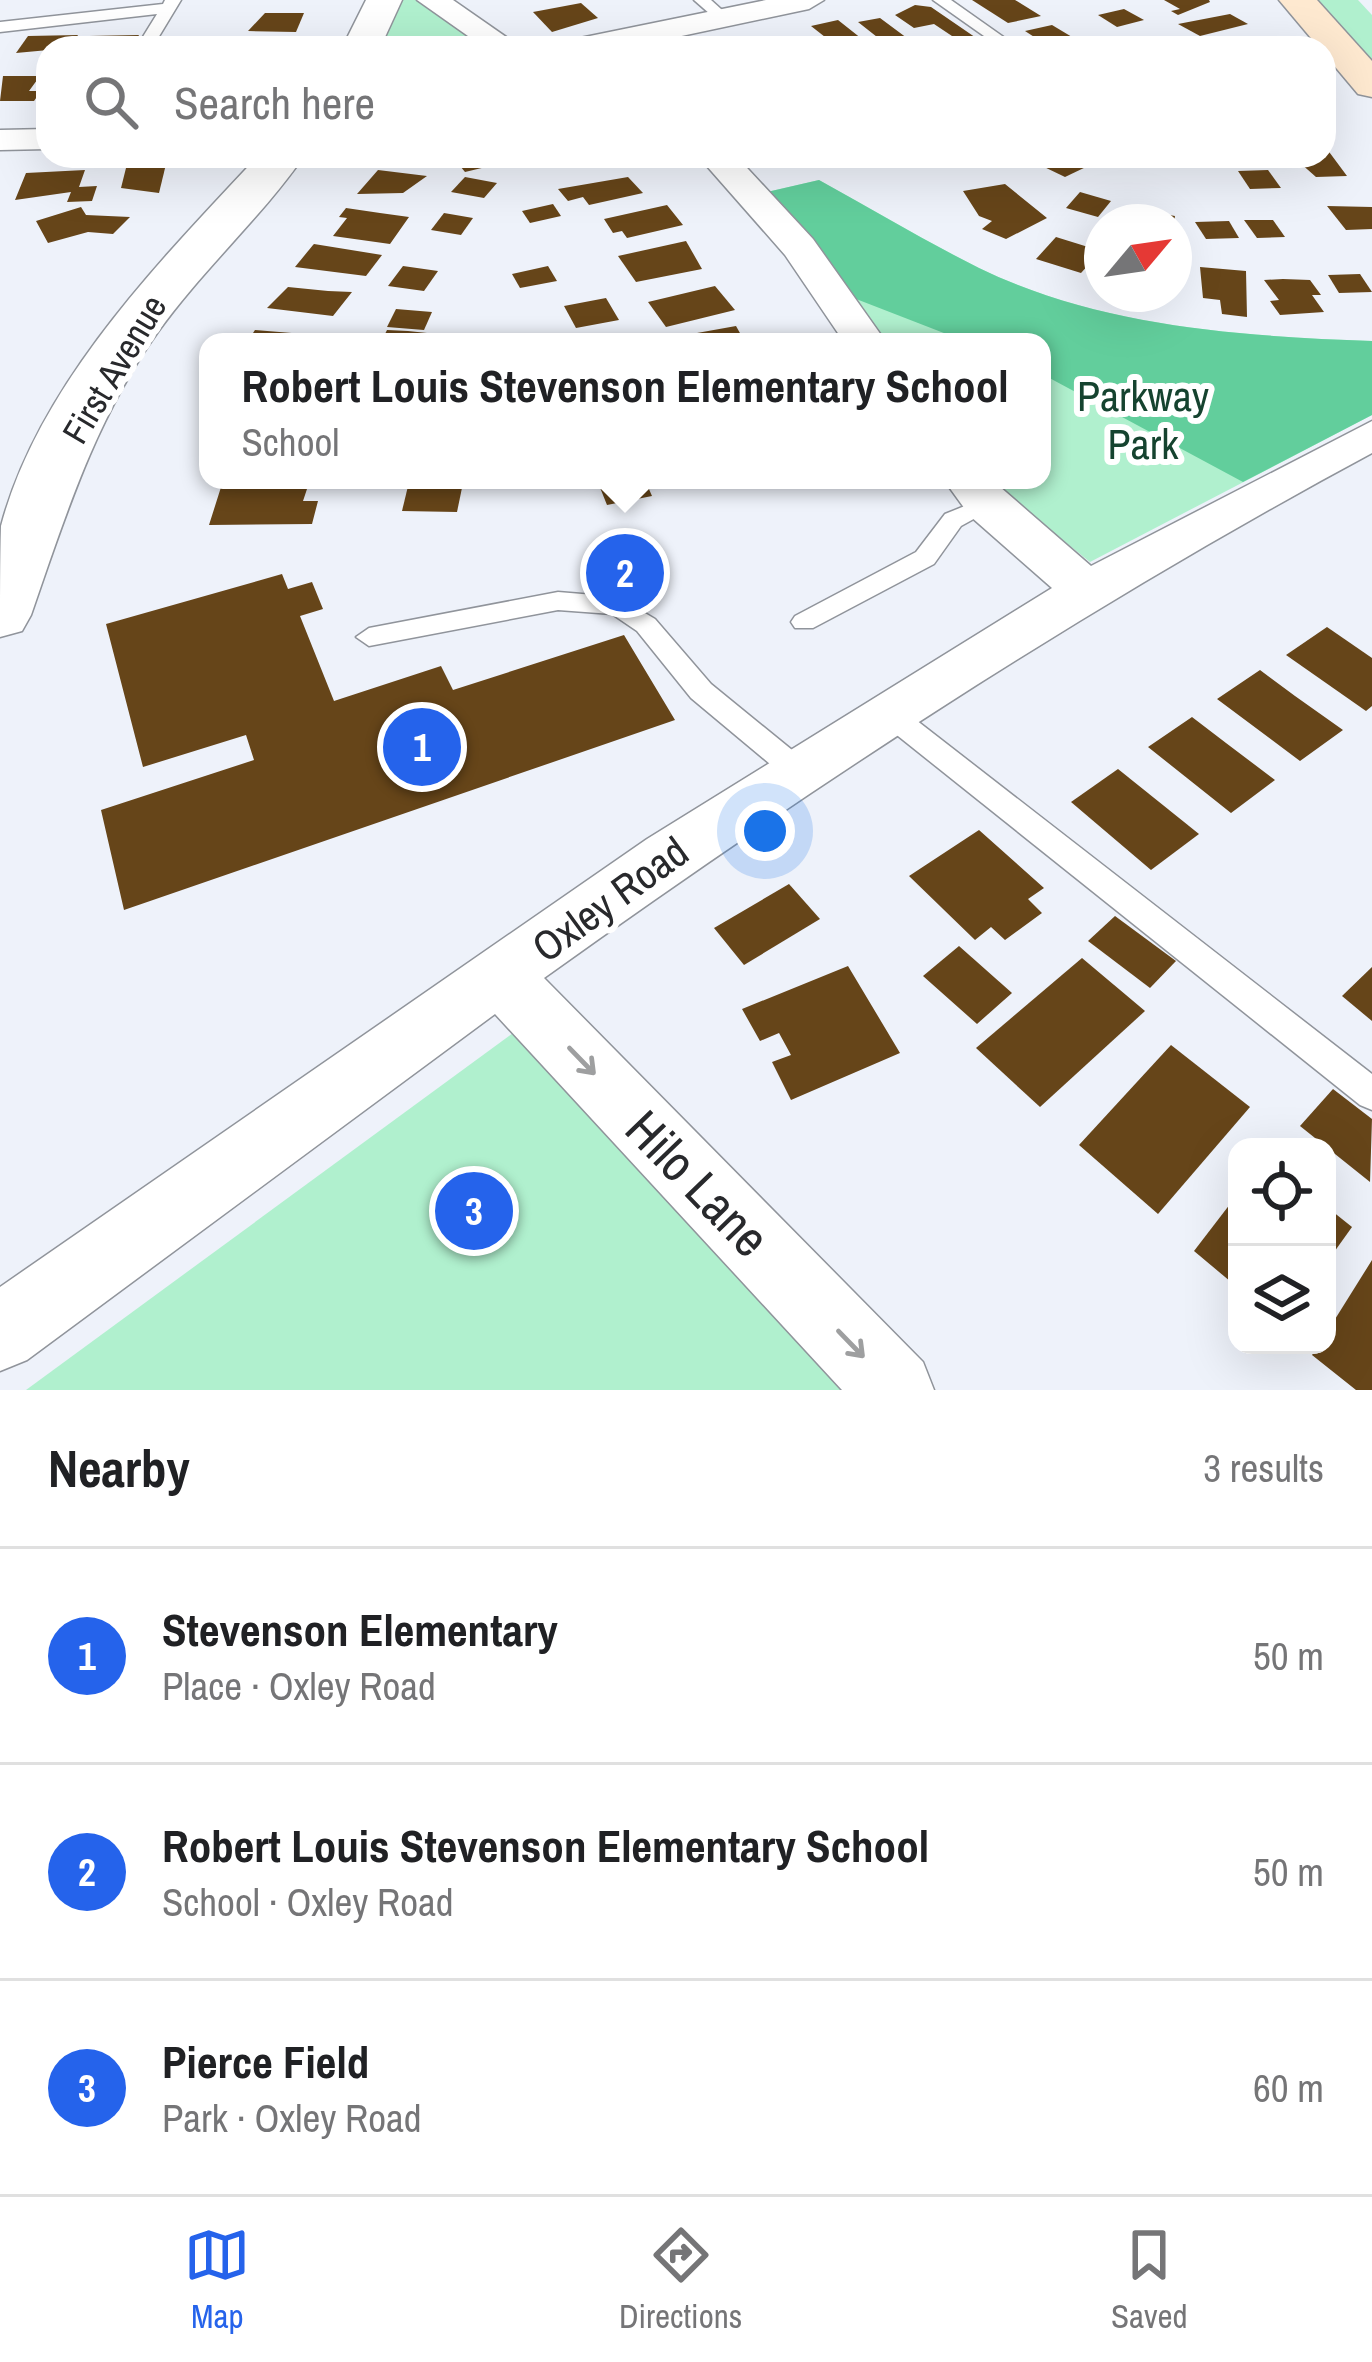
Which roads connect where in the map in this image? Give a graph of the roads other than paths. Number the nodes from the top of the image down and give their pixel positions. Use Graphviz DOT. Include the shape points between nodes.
graph roads {
  1 [pos="384,0"];
  2 [pos="432,0"];
  3 [pos="809,0"];
  4 [pos="941,0"];
  5 [pos="1297,0"];
  6 [pos="170,4"];
  7 [pos="712,9"];
  8 [pos="0,27"];
  9 [pos="152,36"];
  10 [pos="367,36"];
  11 [pos="488,36"];
  12 [pos="621,36"];
  13 [pos="994,36"];
  14 [pos="1329,36"];
  15 [pos="1336,44"];
  16 [pos="1372,85"];
  17 [pos="36,139"];
  18 [pos="0,140"];
  19 [pos="271,168"];
  20 [pos="727,168"];
  21 [pos="859,333"];
  22 [pos="1372,435"];
  23 [pos="977,492"];
  24 [pos="1087,590"];
  25 [pos="0,615"];
  26 [pos="804,622"];
  27 [pos="369,637"];
  28 [pos="888,713"];
  29 [pos="798,771"];
  30 [pos="501,977"];
  31 [pos="1372,1094"];
  32 [pos="0,1333"];
  33 [pos="895,1390"];
  1 -- 10 [label="street"];
  2 -- 11 [label="street"];
  3 -- 7 [label="street"];
  4 -- 13 [label="lane"];
  5 -- 14 [label="main road"];
  6 -- 8 [label="lane"];
  6 -- 9 [label="lane"];
  7 -- 12 [label="street"];
  15 -- 16 [label="main road"];
  17 -- 18 [label="street"];
  19 -- 25 [label="street, First Avenue" via="158,291 70,429"];
  20 -- 21 [label="street" via="799,247"];
  22 -- 24 [label="street, Oxley Road"];
  23 -- 24 [label="street"];
  23 -- 26 [label="lane" via="925,559"];
  24 -- 28 [label="street, Oxley Road"];
  27 -- 29 [label="lane" via="558,601 619,606 646,625 701,691"];
  28 -- 29 [label="street, Oxley Road"];
  28 -- 31 [label="lane"];
  29 -- 30 [label="street, Oxley Road"];
  30 -- 32 [label="street, Oxley Road"];
  30 -- 33 [label="street, Hilo Lane, one-way"];
}
